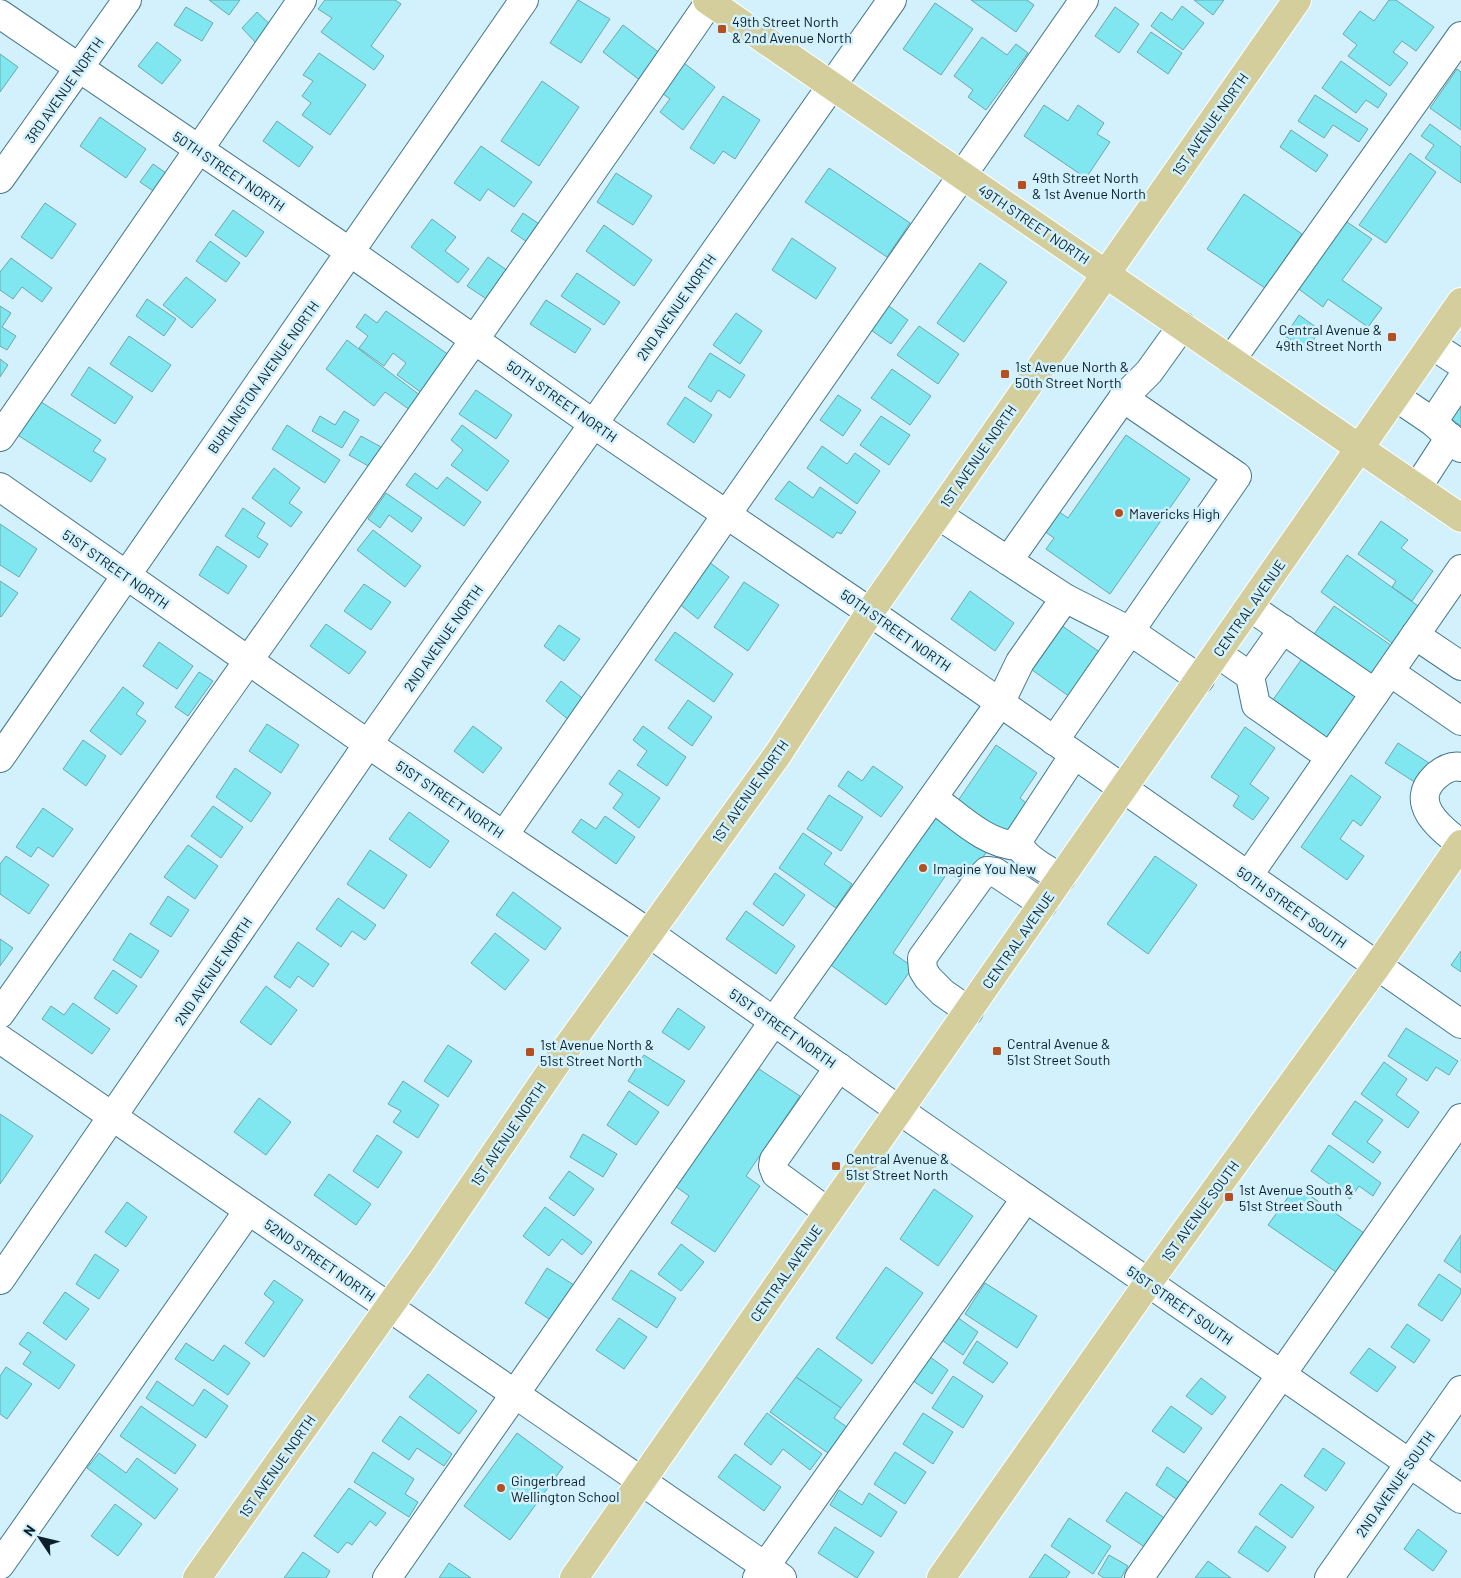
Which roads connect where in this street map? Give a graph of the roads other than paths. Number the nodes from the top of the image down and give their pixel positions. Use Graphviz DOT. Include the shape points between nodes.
graph roads {
  1 [pos="127,0"];
  2 [pos="302,0"];
  3 [pos="524,0"];
  4 [pos="892,0"];
  5 [pos="1084,0"];
  6 [pos="1297,0"];
  7 [pos="709,1"];
  8 [pos="0,14"];
  9 [pos="1461,36"];
  10 [pos="78,69"];
  11 [pos="832,85"];
  12 [pos="199,151"];
  13 [pos="962,175"];
  14 [pos="0,179"];
  15 [pos="350,252"];
  16 [pos="1105,273"];
  17 [pos="1461,302"];
  18 [pos="1182,326"];
  19 [pos="475,341"];
  20 [pos="1432,345"];
  21 [pos="1231,360"];
  22 [pos="1461,364"];
  23 [pos="1461,380"];
  24 [pos="1396,397"];
  25 [pos="1123,398"];
  26 [pos="594,425"];
  27 [pos="1448,436"];
  28 [pos="0,437"];
  29 [pos="1360,448"];
  30 [pos="0,487"];
  31 [pos="1417,488"];
  32 [pos="726,514"];
  33 [pos="938,514"];
  34 [pos="1461,518"];
  35 [pos="1008,561"];
  36 [pos="1461,569"];
  37 [pos="126,575"];
  38 [pos="1065,598"];
  39 [pos="1452,601"];
  40 [pos="1250,607"];
  41 [pos="870,612"];
  42 [pos="1282,629"];
  43 [pos="1130,631"];
  44 [pos="1415,635"];
  45 [pos="1218,654"];
  46 [pos="247,660"];
  47 [pos="1461,666"];
  48 [pos="1250,676"];
  49 [pos="1200,679"];
  50 [pos="1382,682"];
  51 [pos="1000,703"];
  52 [pos="1461,721"];
  53 [pos="368,744"];
  54 [pos="1064,748"];
  55 [pos="1,756"];
  56 [pos="1330,757"];
  57 [pos="1461,767"];
  58 [pos="1123,789"];
  59 [pos="933,798"];
  60 [pos="504,835"];
  61 [pos="1461,844"];
  62 [pos="1019,846"];
  63 [pos="1248,876"];
  64 [pos="1061,878"];
  65 [pos="1043,904"];
  66 [pos="649,933"];
  67 [pos="1377,966"];
  68 [pos="969,1011"];
  69 [pos="0,1014"];
  70 [pos="774,1021"];
  71 [pos="1461,1024"];
  72 [pos="0,1039"];
  73 [pos="839,1067"];
  74 [pos="900,1110"];
  75 [pos="113,1117"];
  76 [pos="1461,1118"];
  77 [pos="1026,1198"];
  78 [pos="248,1210"];
  79 [pos="828,1212"];
  80 [pos="0,1280"];
  81 [pos="1148,1282"];
  82 [pos="389,1308"];
  83 [pos="1281,1374"];
  84 [pos="1461,1390"];
  85 [pos="515,1394"];
  86 [pos="1410,1463"];
  87 [pos="642,1481"];
  88 [pos="1461,1499"];
  89 [pos="0,1565"];
  90 [pos="0,1572"];
  91 [pos="768,1574"];
  92 [pos="8,1578"];
  93 [pos="197,1578"];
  94 [pos="387,1578"];
  95 [pos="574,1578"];
  96 [pos="941,1578"];
  97 [pos="1139,1578"];
  98 [pos="1330,1578"];
  1 -- 10 [label="street, 3RD AVENUE NORTH"];
  2 -- 12 [label="street"];
  3 -- 15 [label="street, BURLINGTON AVENUE NORTH"];
  4 -- 11 [label="street, 2ND AVENUE NORTH"];
  5 -- 13 [label="street"];
  6 -- 16 [label="main road, 1ST AVENUE NORTH"];
  7 -- 11 [label="main road, 49TH STREET NORTH"];
  7 -- 19 [label="street"];
  8 -- 10 [label="street, 50TH STREET NORTH"];
  9 -- 21 [label="street"];
  10 -- 12 [label="street, 50TH STREET NORTH"];
  10 -- 14 [label="street, 3RD AVENUE NORTH"];
  11 -- 13 [label="main road, 49TH STREET NORTH"];
  11 -- 26 [label="street, 2ND AVENUE NORTH"];
  12 -- 15 [label="street, 50TH STREET NORTH"];
  12 -- 28 [label="street"];
  13 -- 16 [label="main road, 49TH STREET NORTH"];
  13 -- 32 [label="street"];
  15 -- 19 [label="street, 50TH STREET NORTH"];
  15 -- 37 [label="street, BURLINGTON AVENUE NORTH"];
  16 -- 18 [label="main road, 49TH STREET NORTH"];
  16 -- 33 [label="main road, 1ST AVENUE NORTH"];
  17 -- 20 [label="main road, CENTRAL AVENUE"];
  18 -- 21 [label="main road, 49TH STREET NORTH"];
  18 -- 25 [label="street" via="1149,372"];
  19 -- 26 [label="street, 50TH STREET NORTH"];
  19 -- 46 [label="street"];
  20 -- 22 [label="street"];
  20 -- 24 [label="main road, CENTRAL AVENUE"];
  21 -- 29 [label="main road, 49TH STREET NORTH"];
  23 -- 27 [label="street"];
  24 -- 27 [label="street"];
  24 -- 29 [label="main road, CENTRAL AVENUE"];
  25 -- 35 [label="street"];
  25 -- 43 [label="street" via="1237,476"];
  26 -- 32 [label="street, 50TH STREET NORTH"];
  26 -- 53 [label="street, 2ND AVENUE NORTH"];
  27 -- 31 [label="street"];
  29 -- 31 [label="main road, 49TH STREET NORTH"];
  29 -- 40 [label="main road, CENTRAL AVENUE"];
  30 -- 37 [label="street, 51ST STREET NORTH"];
  31 -- 34 [label="main road, 49TH STREET NORTH"];
  32 -- 41 [label="street, 50TH STREET NORTH"];
  32 -- 60 [label="street"];
  33 -- 35 [label="street"];
  33 -- 41 [label="main road, 1ST AVENUE NORTH"];
  35 -- 38 [label="street"];
  36 -- 39 [label="street"];
  37 -- 46 [label="street, 51ST STREET NORTH"];
  37 -- 55 [label="street, BURLINGTON AVENUE NORTH"];
  38 -- 43 [label="street"];
  38 -- 51 [label="street" via="1020,662"];
  39 -- 44 [label="street"];
  40 -- 42 [label="street"];
  40 -- 45 [label="main road, CENTRAL AVENUE"];
  41 -- 51 [label="street, 50TH STREET NORTH"];
  41 -- 66 [label="main road, 1ST AVENUE NORTH" via="778,754"];
  42 -- 48 [label="street"];
  42 -- 50 [label="street"];
  43 -- 49 [label="street"];
  43 -- 54 [label="street"];
  44 -- 47 [label="street"];
  44 -- 50 [label="street"];
  45 -- 48 [label="street"];
  45 -- 49 [label="main road, CENTRAL AVENUE"];
  46 -- 53 [label="street, 51ST STREET NORTH"];
  46 -- 69 [label="street"];
  48 -- 56 [label="street" via="1256,705"];
  49 -- 58 [label="main road, CENTRAL AVENUE"];
  50 -- 52 [label="street"];
  50 -- 56 [label="street"];
  51 -- 54 [label="street, 50TH STREET NORTH"];
  51 -- 59 [label="street"];
  53 -- 60 [label="street, 51ST STREET NORTH"];
  53 -- 75 [label="street, 2ND AVENUE NORTH"];
  54 -- 58 [label="street, 50TH STREET NORTH"];
  54 -- 62 [label="street" via="1019,839"];
  56 -- 63 [label="street"];
  57 -- 61 [label="street" via="1442,770 1424,792 1425,805 1437,826"];
  58 -- 63 [label="street, 50TH STREET SOUTH"];
  58 -- 64 [label="main road, CENTRAL AVENUE"];
  59 -- 62 [label="street" via="989,838 1008,846"];
  59 -- 70 [label="street"];
  60 -- 66 [label="street, 51ST STREET NORTH"];
  61 -- 67 [label="main road, 1ST AVENUE SOUTH"];
  62 -- 64 [label="street"];
  63 -- 67 [label="street, 50TH STREET SOUTH"];
  64 -- 65 [label="main road, CENTRAL AVENUE"];
  65 -- 68 [label="main road, CENTRAL AVENUE"];
  65 -- 68 [label="street" via="995,872 987,871 935,937 922,958 923,970 943,993"];
  66 -- 70 [label="street, 51ST STREET NORTH"];
  66 -- 82 [label="main road, 1ST AVENUE NORTH"];
  67 -- 71 [label="street, 50TH STREET SOUTH"];
  67 -- 81 [label="main road, 1ST AVENUE SOUTH"];
  68 -- 74 [label="main road, CENTRAL AVENUE"];
  70 -- 73 [label="street, 51ST STREET NORTH"];
  70 -- 85 [label="street"];
  72 -- 75 [label="street, 52ND STREET NORTH"];
  73 -- 74 [label="street, 51ST STREET NORTH"];
  73 -- 79 [label="street" via="773,1166 776,1174"];
  74 -- 77 [label="street, 51ST STREET SOUTH"];
  74 -- 79 [label="main road, CENTRAL AVENUE"];
  75 -- 78 [label="street, 52ND STREET NORTH"];
  75 -- 80 [label="street, 2ND AVENUE NORTH"];
  76 -- 83 [label="street"];
  77 -- 81 [label="street, 51ST STREET SOUTH"];
  77 -- 91 [label="street"];
  78 -- 82 [label="street, 52ND STREET NORTH"];
  78 -- 89 [label="street"];
  79 -- 87 [label="main road, CENTRAL AVENUE"];
  81 -- 83 [label="street, 51ST STREET SOUTH"];
  81 -- 96 [label="main road, 1ST AVENUE SOUTH"];
  82 -- 85 [label="street, 52ND STREET NORTH"];
  82 -- 93 [label="main road, 1ST AVENUE NORTH"];
  83 -- 86 [label="street, 51ST STREET SOUTH"];
  83 -- 97 [label="street"];
  84 -- 86 [label="street, 2ND AVENUE SOUTH"];
  85 -- 87 [label="street, 52ND STREET NORTH"];
  85 -- 94 [label="street"];
  86 -- 88 [label="street, 51ST STREET SOUTH"];
  86 -- 98 [label="street, 2ND AVENUE SOUTH"];
  87 -- 91 [label="street, 52ND STREET NORTH"];
  87 -- 95 [label="main road, CENTRAL AVENUE"];
  90 -- 92 [label="street"];
}
